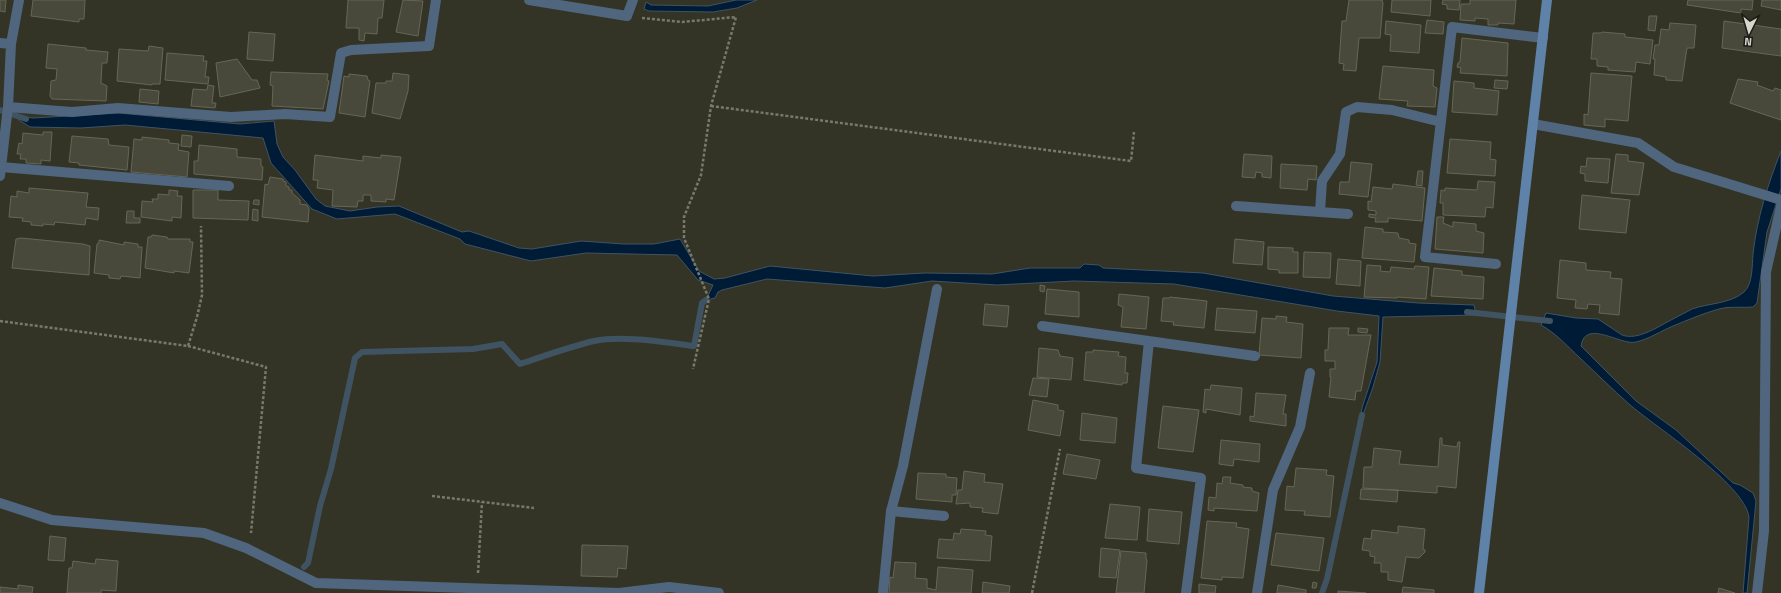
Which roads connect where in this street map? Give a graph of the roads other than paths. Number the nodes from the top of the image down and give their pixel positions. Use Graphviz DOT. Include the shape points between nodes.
graph roads {
  1 [pos="19,0"];
  2 [pos="436,0"];
  3 [pos="529,0"];
  4 [pos="633,0"];
  5 [pos="1547,0"];
  6 [pos="1543,38"];
  7 [pos="0,43"];
  8 [pos="11,44"];
  9 [pos="8,107"];
  10 [pos="1441,122"];
  11 [pos="1533,124"];
  12 [pos="0,171"];
  13 [pos="229,186"];
  14 [pos="1781,200"];
  15 [pos="1236,206"];
  16 [pos="1781,206"];
  17 [pos="1320,212"];
  18 [pos="1348,214"];
  19 [pos="1496,264"];
  20 [pos="937,290"];
  21 [pos="1042,326"];
  22 [pos="1148,341"];
  23 [pos="1255,356"];
  24 [pos="1310,373"];
  25 [pos="0,504"];
  26 [pos="891,511"];
  27 [pos="944,516"];
  28 [pos="719,593"];
  29 [pos="883,593"];
  30 [pos="1186,593"];
  31 [pos="1257,593"];
  32 [pos="1479,593"];
  33 [pos="1757,593"];
  1 -- 8 [label="street"];
  2 -- 9 [label="street" via="428,46 351,50 341,53 330,117 285,114 231,117 118,108 72,112"];
  3 -- 4 [label="street" via="627,16"];
  5 -- 6 [label="street"];
  6 -- 10 [label="street" via="1452,28"];
  6 -- 11 [label="street"];
  7 -- 8 [label="street"];
  8 -- 9 [label="street"];
  9 -- 12 [label="street"];
  10 -- 17 [label="street" via="1392,110 1357,107 1346,112 1340,154 1322,181"];
  10 -- 19 [label="street" via="1425,257"];
  11 -- 14 [label="street" via="1638,143 1674,167"];
  11 -- 32 [label="street"];
  12 -- 13 [label="street"];
  15 -- 17 [label="street"];
  16 -- 33 [label="street" via="1766,272 1764,531"];
  17 -- 18 [label="street"];
  20 -- 26 [label="street" via="903,466"];
  21 -- 22 [label="street"];
  22 -- 23 [label="street"];
  22 -- 30 [label="street" via="1136,468 1201,478"];
  24 -- 31 [label="street" via="1300,427 1273,490"];
  25 -- 28 [label="street" via="52,520 204,533 246,548 316,583 619,593 668,587"];
  26 -- 27 [label="street"];
  26 -- 29 [label="street"];
}
